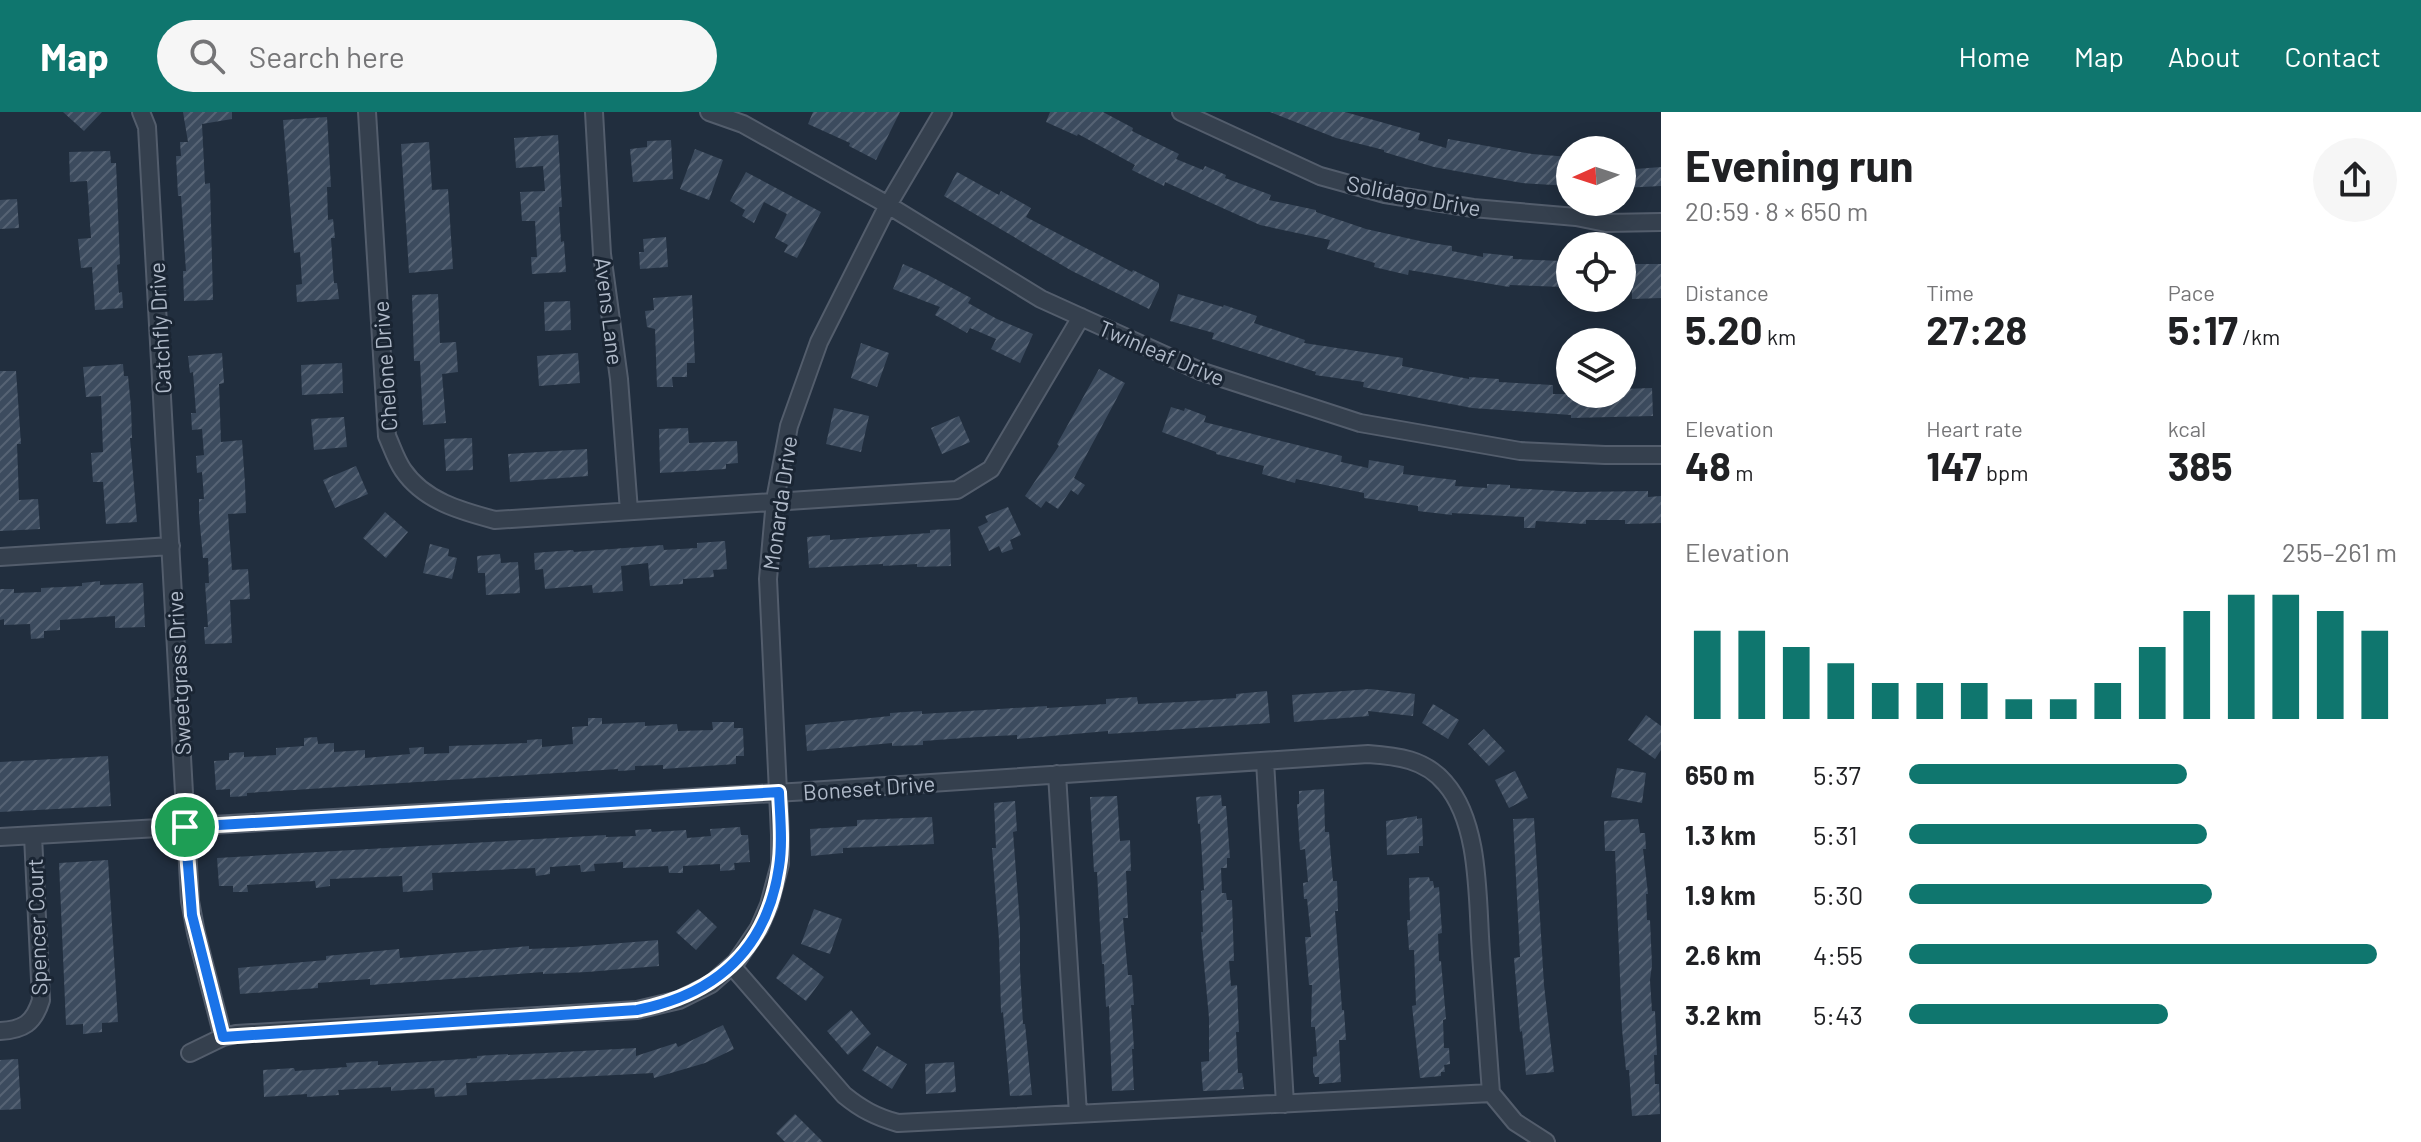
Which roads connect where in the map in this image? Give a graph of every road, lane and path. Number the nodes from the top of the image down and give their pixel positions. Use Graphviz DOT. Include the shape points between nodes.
graph roads {
  1 [pos="141,112"];
  2 [pos="367,112"];
  3 [pos="594,112"];
  4 [pos="709,112"];
  5 [pos="943,112"];
  6 [pos="1181,112"];
  7 [pos="888,205"];
  8 [pos="1661,222"];
  9 [pos="1081,317"];
  10 [pos="1661,455"];
  11 [pos="775,500"];
  12 [pos="629,511"];
  13 [pos="171,546"];
  14 [pos="0,557"];
  15 [pos="1265,761"];
  16 [pos="1057,774"];
  17 [pos="779,792"];
  18 [pos="185,827"];
  19 [pos="33,836"];
  20 [pos="0,837"];
  21 [pos="732,966"];
  22 [pos="0,1031"];
  23 [pos="223,1037"];
  24 [pos="190,1053"];
  25 [pos="1491,1093"];
  26 [pos="1285,1104"];
  27 [pos="1078,1114"];
  28 [pos="1546,1142"];
  1 -- 13 [label="street, Catchfly Drive" via="147,127"];
  2 -- 12 [label="street, Chelone Drive" via="387,436 404,471 426,494 458,511 495,520"];
  3 -- 12 [label="street, Avens Lane" via="602,254"];
  4 -- 7 [label="street, Twinleaf Drive" via="743,124"];
  5 -- 7 [label="street, Monarda Drive"];
  6 -- 8 [label="street, Solidago Drive" via="1320,176 1385,194 1606,223"];
  7 -- 9 [label="street, Twinleaf Drive" via="1041,299"];
  7 -- 11 [label="street, Monarda Drive" via="819,342 789,426"];
  9 -- 10 [label="street, Twinleaf Drive" via="1200,371 1360,423 1520,451"];
  9 -- 11 [label="street, Chelone Drive" via="991,469 957,490"];
  11 -- 12 [label="street, Chelone Drive"];
  11 -- 17 [label="street, Monarda Drive" via="768,579"];
  13 -- 14 [label="street"];
  13 -- 18 [label="street, Sweetgrass Drive"];
  15 -- 16 [label="street, Boneset Drive"];
  15 -- 25 [label="street, Boneset Drive" via="1400,756 1423,764 1445,782 1461,807 1473,851"];
  15 -- 26 [label="street"];
  16 -- 17 [label="street, Boneset Drive"];
  16 -- 27 [label="street"];
  17 -- 18 [label="street, Boneset Drive"];
  17 -- 21 [label="street, Monarda Drive" via="776,884 759,928"];
  18 -- 19 [label="street, Boneset Drive"];
  18 -- 23 [label="street, Sweetgrass Drive" via="192,915"];
  19 -- 20 [label="street, Boneset Drive"];
  19 -- 22 [label="street, Spencer Court" via="41,1000 35,1018 23,1027"];
  21 -- 23 [label="street, Monarda Drive" via="679,1000 637,1010"];
  21 -- 27 [label="street" via="844,1095 878,1118 915,1124"];
  23 -- 24 [label="street"];
  25 -- 26 [label="street"];
  25 -- 28 [label="street" via="1515,1122"];
  26 -- 27 [label="street"];
}
